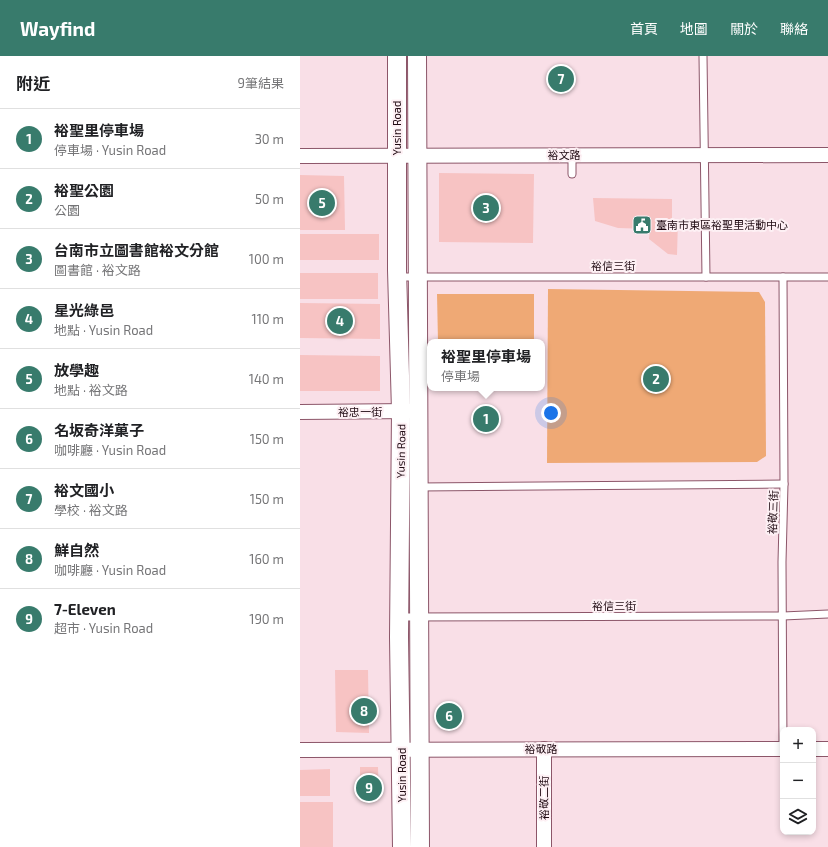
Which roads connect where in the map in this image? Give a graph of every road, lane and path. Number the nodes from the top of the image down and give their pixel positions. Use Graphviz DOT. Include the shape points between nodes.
graph roads {
  1 [pos="397,56"];
  2 [pos="417,56"];
  3 [pos="703,56"];
  4 [pos="572,155"];
  5 [pos="828,155"];
  6 [pos="300,156"];
  7 [pos="397,156"];
  8 [pos="418,156"];
  9 [pos="704,156"];
  10 [pos="572,174"];
  11 [pos="417,276"];
  12 [pos="397,277"];
  13 [pos="706,277"];
  14 [pos="783,277"];
  15 [pos="828,277"];
  16 [pos="401,411"];
  17 [pos="419,411"];
  18 [pos="300,412"];
  19 [pos="784,484"];
  20 [pos="410,486"];
  21 [pos="828,614"];
  22 [pos="783,616"];
  23 [pos="400,617"];
  24 [pos="419,617"];
  25 [pos="783,727"];
  26 [pos="544,749"];
  27 [pos="780,749"];
  28 [pos="816,749"];
  29 [pos="828,749"];
  30 [pos="300,750"];
  31 [pos="402,751"];
  32 [pos="420,751"];
  33 [pos="402,847"];
  34 [pos="420,847"];
  35 [pos="544,847"];
  1 -- 7 [label="street, Yusin Road"];
  2 -- 8 [label="street, Yusin Road"];
  3 -- 9 [label="lane"];
  4 -- 8 [label="street, 裕文路"];
  4 -- 9 [label="street, 裕文路"];
  4 -- 10 [label="lane"];
  5 -- 9 [label="street, 裕文路"];
  6 -- 7 [label="street, 裕文路"];
  7 -- 8 [label="street, 裕文路"];
  7 -- 12 [label="street, Yusin Road"];
  8 -- 11 [label="street, Yusin Road"];
  9 -- 13 [label="lane"];
  11 -- 12 [label="lane, 裕信三街"];
  11 -- 13 [label="lane, 裕信三街"];
  11 -- 17 [label="street, Yusin Road"];
  12 -- 16 [label="street, Yusin Road"];
  13 -- 14 [label="lane, 裕信三街"];
  14 -- 15 [label="lane, 裕信三街"];
  14 -- 19 [label="lane, 裕敬三街"];
  16 -- 17 [label="street, 裕忠一街"];
  16 -- 18 [label="street, 裕忠一街"];
  16 -- 20 [label="street, Yusin Road"];
  17 -- 20 [label="street, Yusin Road"];
  19 -- 20 [label="lane"];
  19 -- 22 [label="lane, 裕敬三街"];
  20 -- 23 [label="street, Yusin Road"];
  20 -- 24 [label="street, Yusin Road"];
  21 -- 22 [label="lane, 裕信三街"];
  22 -- 24 [label="lane, 裕信三街"];
  22 -- 25 [label="lane, 裕敬三街"];
  23 -- 24 [label="lane, 裕信三街"];
  23 -- 31 [label="street, Yusin Road"];
  24 -- 32 [label="street, Yusin Road"];
  26 -- 27 [label="street, 裕敬路"];
  26 -- 32 [label="street, 裕敬路"];
  26 -- 35 [label="street, 裕敬二街"];
  28 -- 29 [label="street"];
  30 -- 31 [label="street, 裕敬路"];
  31 -- 32 [label="street, 裕敬路"];
  31 -- 33 [label="street, Yusin Road"];
  32 -- 34 [label="street, Yusin Road"];
}
